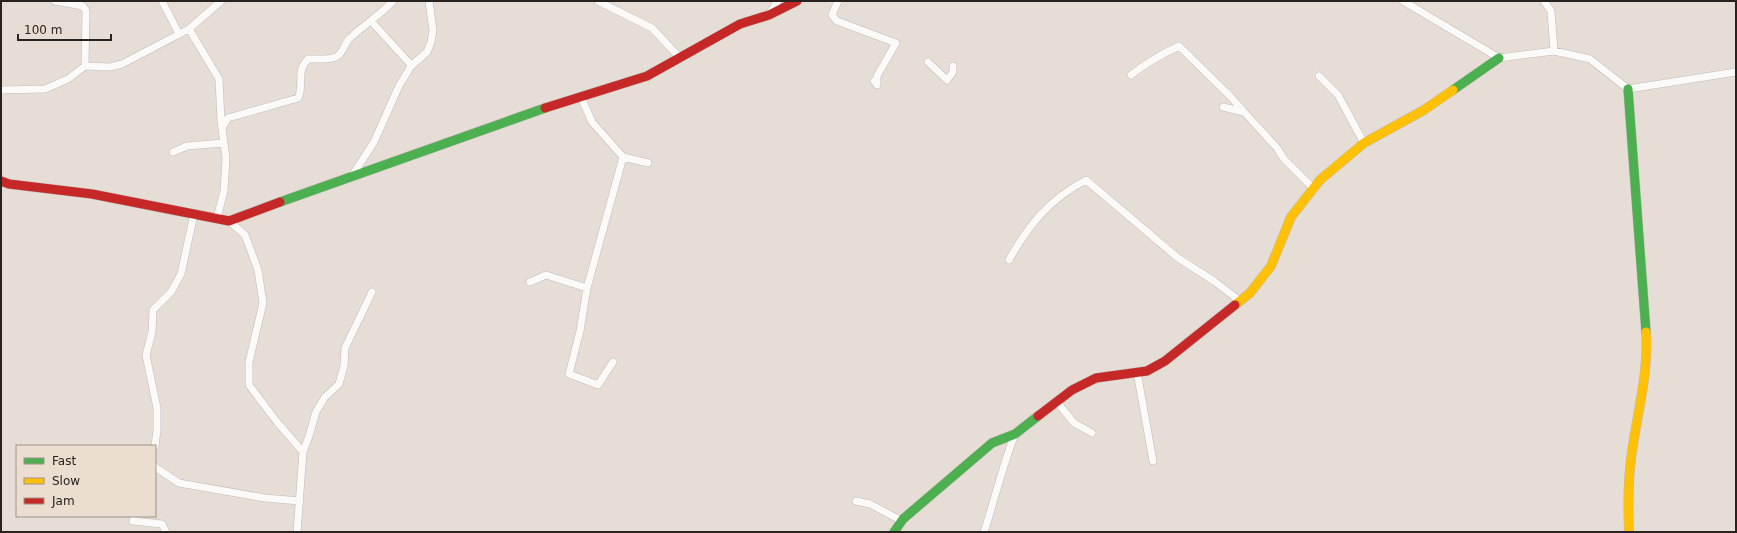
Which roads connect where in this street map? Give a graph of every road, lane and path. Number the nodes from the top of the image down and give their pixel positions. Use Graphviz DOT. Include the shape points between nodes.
graph roads {
  1 [pos="55,1"];
  2 [pos="162,1"];
  3 [pos="222,1"];
  4 [pos="392,1"];
  5 [pos="429,1"];
  6 [pos="598,1"];
  7 [pos="778,1"];
  8 [pos="798,1"];
  9 [pos="838,1"];
  10 [pos="1403,1"];
  11 [pos="1544,1"];
  12 [pos="769,14"];
  13 [pos="371,21"];
  14 [pos="189,29"];
  15 [pos="179,34"];
  16 [pos="1554,50"];
  17 [pos="680,58"];
  18 [pos="1499,58"];
  19 [pos="928,62"];
  20 [pos="85,66"];
  21 [pos="412,66"];
  22 [pos="953,66"];
  23 [pos="1736,72"];
  24 [pos="1132,75"];
  25 [pos="1319,76"];
  26 [pos="874,81"];
  27 [pos="1628,89"];
  28 [pos="1,90"];
  29 [pos="580,97"];
  30 [pos="1223,107"];
  31 [pos="1244,112"];
  32 [pos="222,128"];
  33 [pos="224,143"];
  34 [pos="1364,143"];
  35 [pos="173,152"];
  36 [pos="623,157"];
  37 [pos="648,163"];
  38 [pos="352,176"];
  39 [pos="1,182"];
  40 [pos="1314,189"];
  41 [pos="194,214"];
  42 [pos="217,218"];
  43 [pos="229,221"];
  44 [pos="1009,260"];
  45 [pos="530,282"];
  46 [pos="587,288"];
  47 [pos="372,292"];
  48 [pos="1240,301"];
  49 [pos="613,362"];
  50 [pos="1137,372"];
  51 [pos="1057,402"];
  52 [pos="1092,432"];
  53 [pos="1015,434"];
  54 [pos="155,445"];
  55 [pos="303,452"];
  56 [pos="1153,461"];
  57 [pos="156,468"];
  58 [pos="300,501"];
  59 [pos="856,501"];
  60 [pos="134,517"];
  61 [pos="902,521"];
  62 [pos="166,532"];
  63 [pos="297,532"];
  64 [pos="894,532"];
  65 [pos="984,532"];
  66 [pos="1629,532"];
  1 -- 20 [label="street" via="83,6 86,11"];
  2 -- 15 [label="street"];
  3 -- 14 [label="street"];
  4 -- 13 [label="street"];
  5 -- 21 [label="street" via="433,30 431,42 427,52"];
  6 -- 17 [label="street" via="652,28"];
  7 -- 12 [label="street"];
  8 -- 12 [label="street"];
  9 -- 26 [label="street" via="832,15 837,21 896,43 877,76 877,85"];
  10 -- 18 [label="street"];
  11 -- 16 [label="street" via="1551,11"];
  12 -- 17 [label="street" via="740,24"];
  13 -- 21 [label="street"];
  13 -- 32 [label="street" via="346,42 342,52 335,58 308,59 302,65 301,91 298,98 228,118"];
  14 -- 15 [label="street"];
  14 -- 32 [label="street" via="219,79"];
  15 -- 20 [label="street" via="122,64 110,67"];
  16 -- 18 [label="street"];
  16 -- 27 [label="street" via="1590,59"];
  17 -- 29 [label="street" via="647,76"];
  18 -- 34 [label="street" via="1424,110"];
  19 -- 22 [label="street" via="947,80 953,72"];
  20 -- 28 [label="street" via="68,79 45,89"];
  21 -- 38 [label="street" via="399,86 374,142"];
  23 -- 27 [label="street"];
  24 -- 31 [label="street" via="1160,55 1179,46"];
  25 -- 34 [label="street" via="1338,95"];
  27 -- 66 [label="street" via="1647,344 1642,397 1631,458 1628,492"];
  29 -- 36 [label="street" via="592,122"];
  29 -- 38 [label="street"];
  30 -- 31 [label="street"];
  31 -- 40 [label="street" via="1284,159"];
  32 -- 33 [label="street"];
  33 -- 35 [label="street" via="188,146"];
  33 -- 42 [label="street" via="224,191"];
  34 -- 40 [label="street" via="1320,180"];
  36 -- 37 [label="street"];
  36 -- 46 [label="street"];
  38 -- 43 [label="street"];
  39 -- 41 [label="street" via="92,194"];
  40 -- 48 [label="street" via="1291,217 1271,266 1250,293"];
  41 -- 42 [label="street"];
  41 -- 54 [label="street" via="182,274 171,292 153,310 152,332 146,355 157,408"];
  42 -- 43 [label="street"];
  43 -- 55 [label="street" via="245,235 258,270 263,303 249,362 250,386"];
  44 -- 48 [label="street" via="1021,238 1046,208 1069,189 1086,180 1178,258"];
  45 -- 46 [label="street" via="546,275"];
  46 -- 49 [label="street" via="569,374 598,385"];
  47 -- 55 [label="street" via="345,348 339,384 325,397 316,412"];
  48 -- 50 [label="street" via="1165,361 1147,371"];
  50 -- 51 [label="street" via="1096,378 1072,390"];
  50 -- 56 [label="street"];
  51 -- 52 [label="street" via="1074,423"];
  51 -- 53 [label="street"];
  53 -- 61 [label="street" via="992,443"];
  53 -- 65 [label="street" via="1003,463"];
  55 -- 58 [label="street"];
  57 -- 58 [label="street" via="179,483 265,498"];
  58 -- 63 [label="street"];
  59 -- 61 [label="street" via="870,504"];
  60 -- 62 [label="street" via="133,521 162,524"];
  61 -- 64 [label="street"];
}
